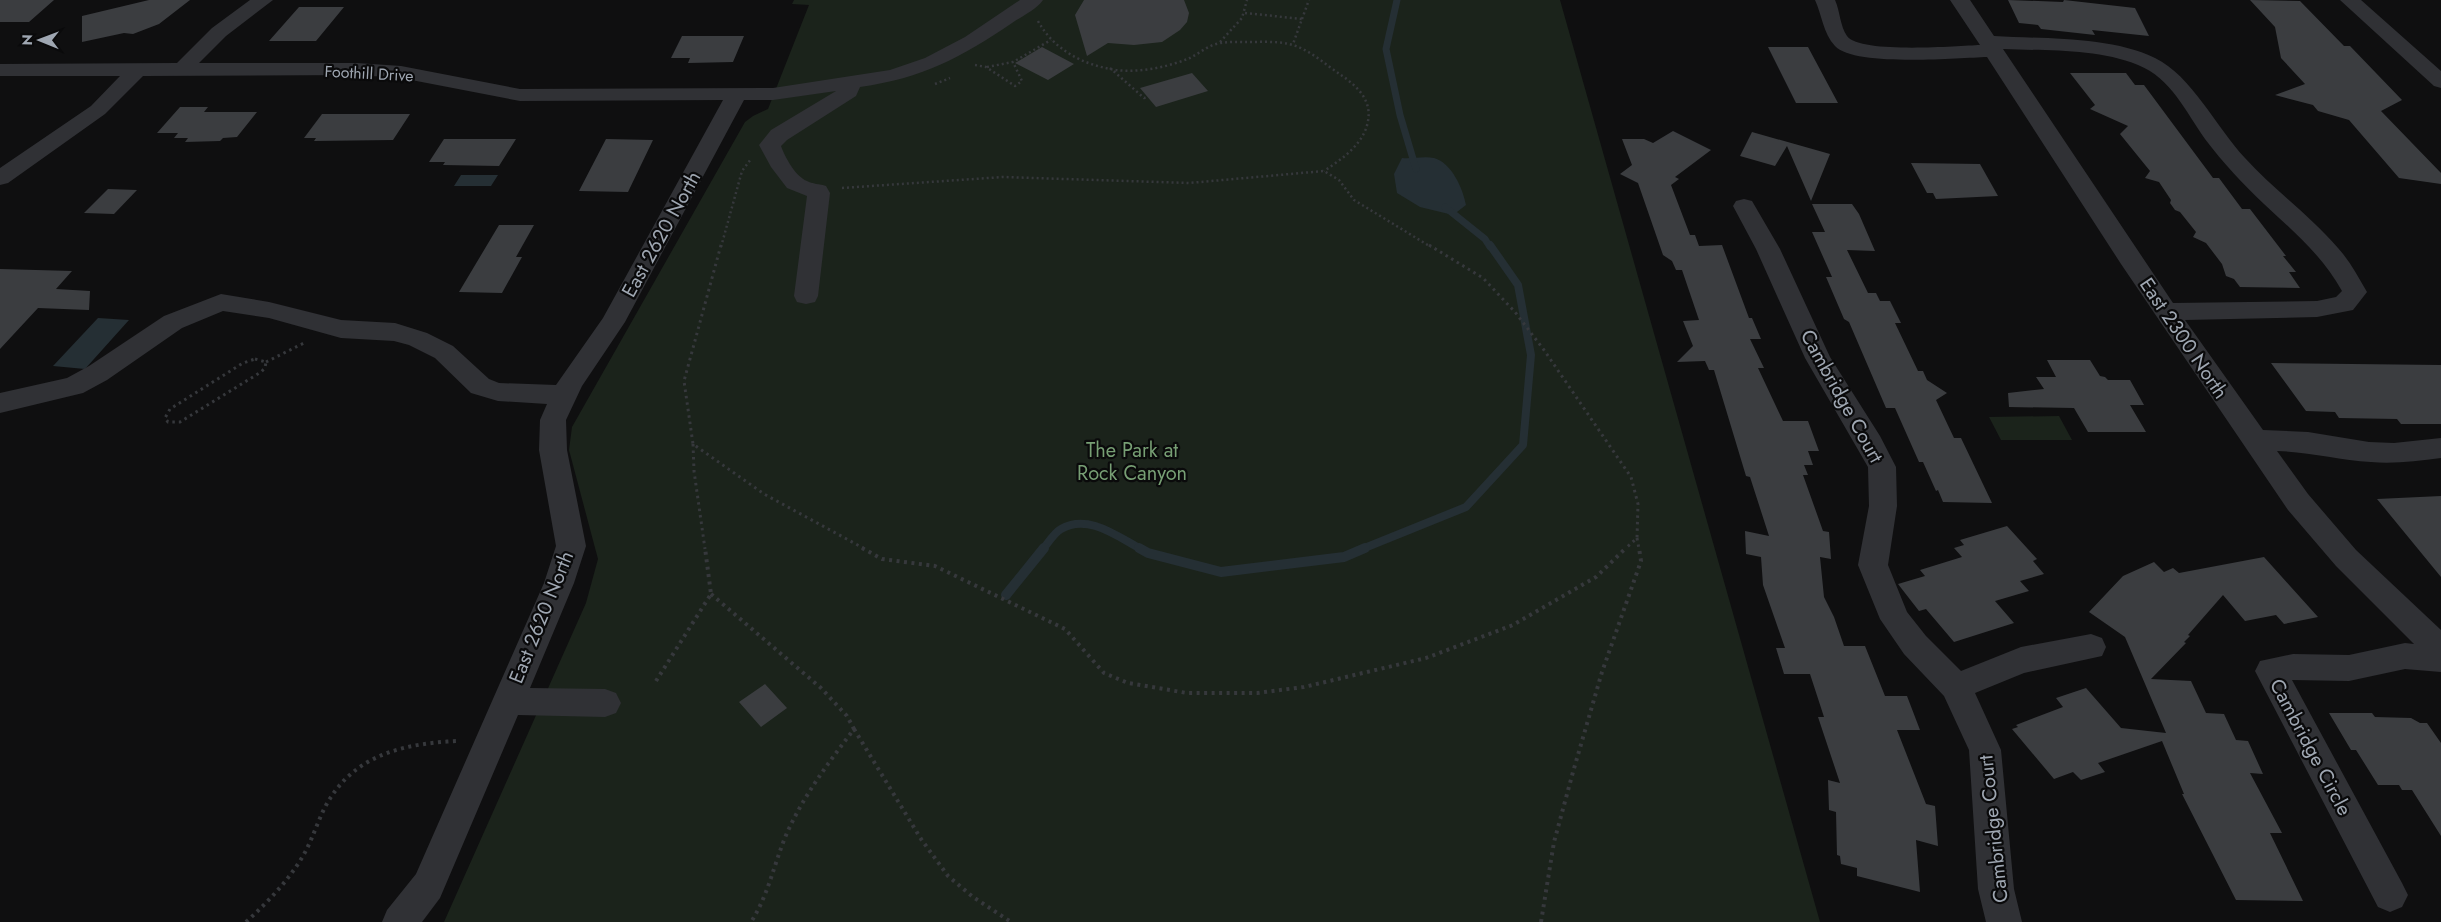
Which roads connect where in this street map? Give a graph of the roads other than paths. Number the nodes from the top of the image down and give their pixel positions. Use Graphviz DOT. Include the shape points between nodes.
graph roads {
  1 [pos="263,0"];
  2 [pos="1825,0"];
  3 [pos="1960,0"];
  4 [pos="2350,0"];
  5 [pos="1035,8"];
  6 [pos="1991,46"];
  7 [pos="0,70"];
  8 [pos="136,71"];
  9 [pos="181,71"];
  10 [pos="2441,82"];
  11 [pos="852,83"];
  12 [pos="736,95"];
  13 [pos="0,178"];
  14 [pos="1744,206"];
  15 [pos="806,296"];
  16 [pos="2168,312"];
  17 [pos="564,396"];
  18 [pos="0,403"];
  19 [pos="2253,440"];
  20 [pos="2441,448"];
  21 [pos="2091,647"];
  22 [pos="2441,650"];
  23 [pos="2441,659"];
  24 [pos="1956,687"];
  25 [pos="508,701"];
  26 [pos="605,703"];
  27 [pos="2390,895"];
  28 [pos="400,922"];
  29 [pos="2004,922"];
  1 -- 9 [label="street" via="212,36"];
  2 -- 6 [label="street" via="1837,36 1853,50 1890,52"];
  3 -- 6 [label="street, East 2300 North"];
  4 -- 10 [label="street"];
  5 -- 11 [label="street, Foothill Drive" via="932,62 894,76"];
  6 -- 16 [label="street, East 2300 North" via="2129,258"];
  6 -- 16 [label="street" via="2130,55 2161,70 2185,92 2221,145 2327,248 2355,292 2344,304 2317,309"];
  7 -- 8 [label="street, Foothill Drive"];
  8 -- 9 [label="street, Foothill Drive"];
  8 -- 13 [label="street" via="98,110"];
  9 -- 12 [label="street, Foothill Drive" via="357,69 401,72 520,94"];
  11 -- 12 [label="street, Foothill Drive" via="773,94"];
  11 -- 15 [label="street" via="849,92 772,142 771,148 793,182 799,187 818,190"];
  12 -- 17 [label="street, East 2620 North" via="613,322"];
  14 -- 24 [label="street, Cambridge Court" via="1768,249 1818,358 1882,467 1883,506 1873,565 1894,619"];
  16 -- 19 [label="street, East 2300 North"];
  17 -- 18 [label="street" via="498,392 480,386 444,352 395,332 334,328 269,310 222,302 173,322 74,386"];
  17 -- 25 [label="street, East 2620 North" via="553,420 553,450 571,546 559,583"];
  19 -- 20 [label="street" via="2308,442 2369,452"];
  19 -- 22 [label="street, East 2300 North" via="2298,502 2346,558"];
  21 -- 24 [label="street" via="2021,660"];
  23 -- 27 [label="street, Cambridge Circle" via="2405,656 2349,668 2293,667 2270,671"];
  24 -- 29 [label="street, Cambridge Court" via="1985,750 1996,889"];
  25 -- 26 [label="street"];
  25 -- 28 [label="street, East 2620 North" via="428,886"];
}
